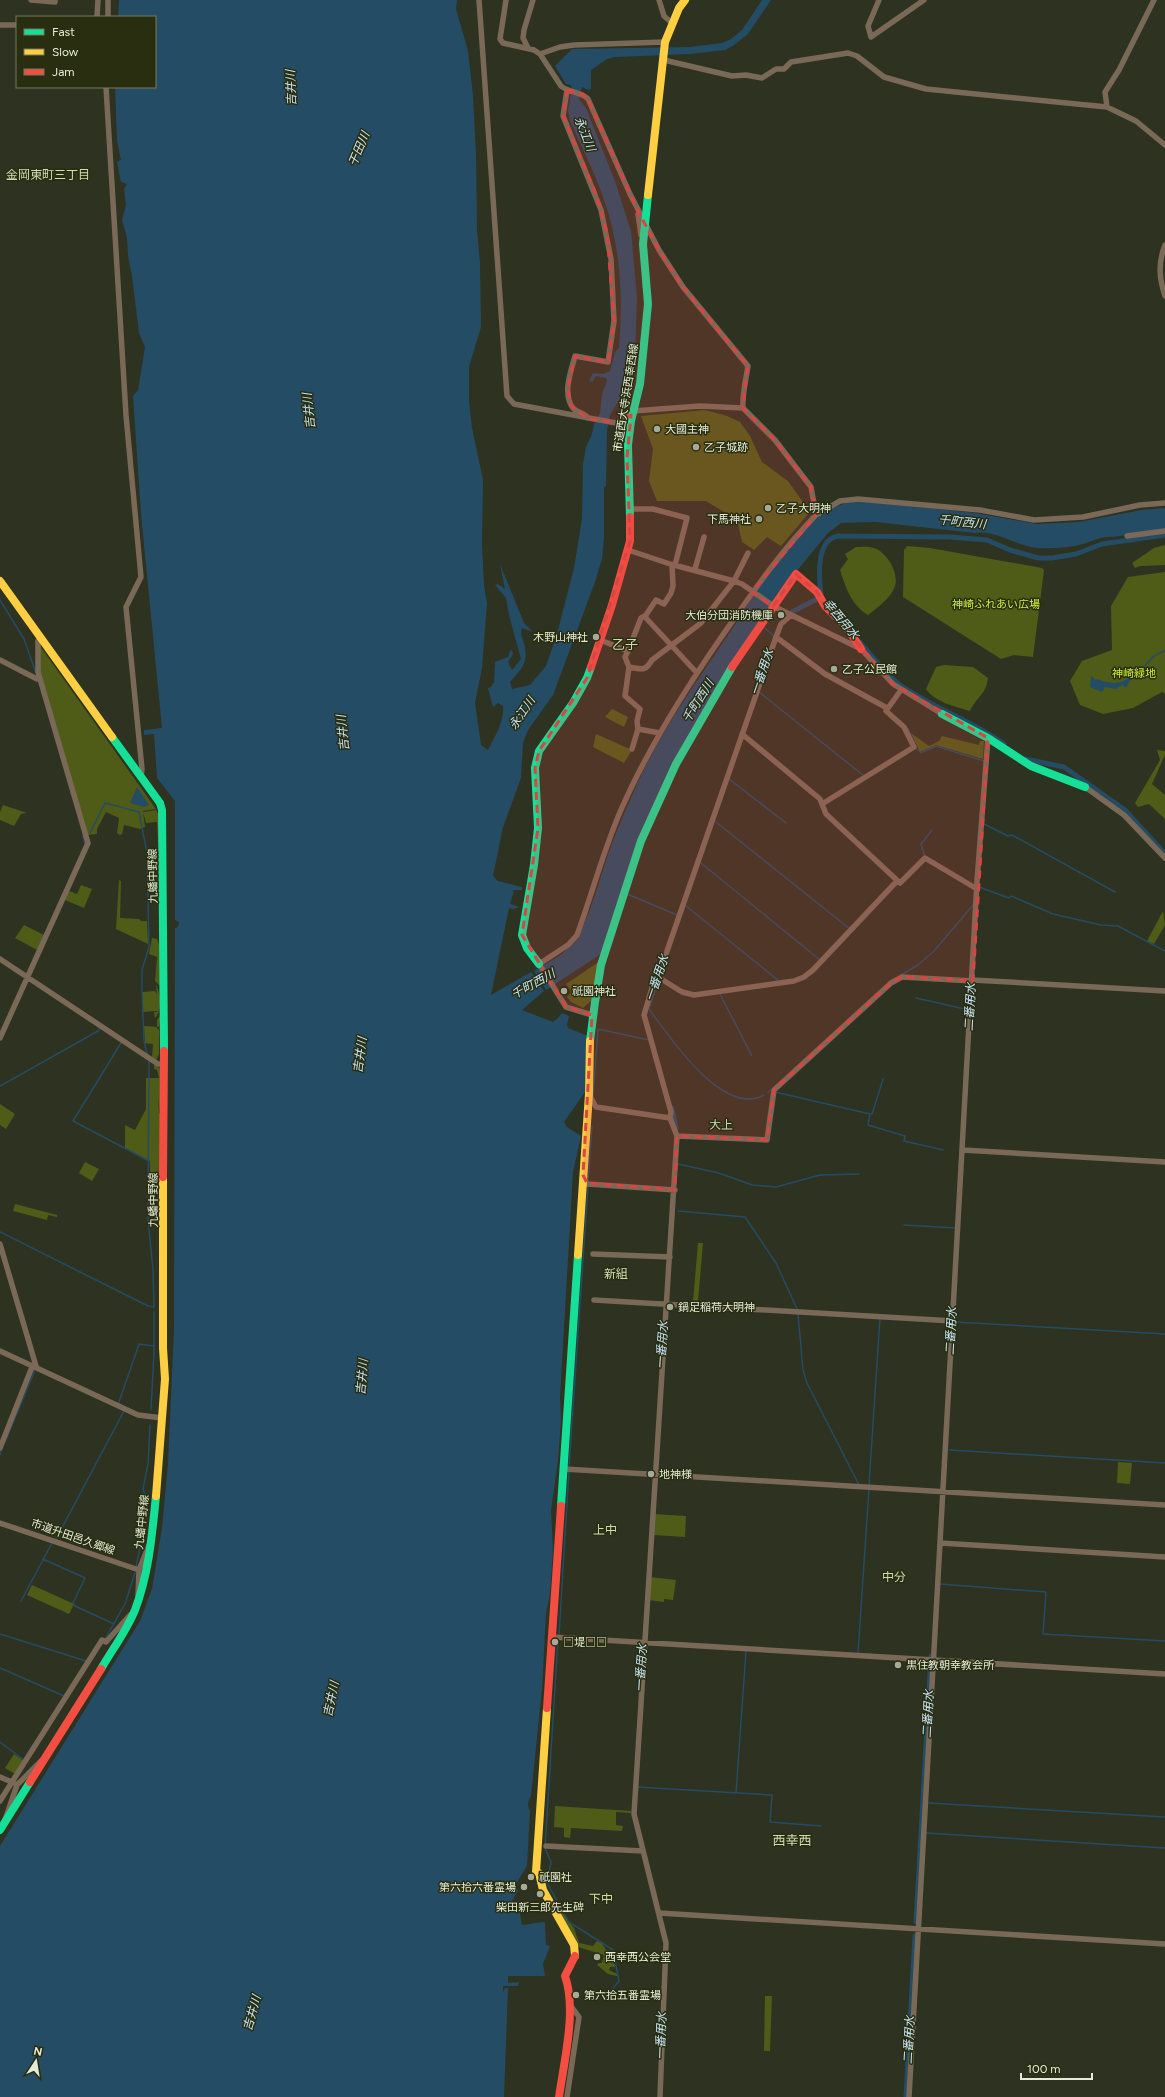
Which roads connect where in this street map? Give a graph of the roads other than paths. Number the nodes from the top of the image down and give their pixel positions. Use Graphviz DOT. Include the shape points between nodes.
graph roads {
  1 [pos="31,0"];
  2 [pos="55,0"];
  3 [pos="98,0"];
  4 [pos="108,0"];
  5 [pos="479,0"];
  6 [pos="506,0"];
  7 [pos="533,0"];
  8 [pos="659,0"];
  9 [pos="685,0"];
  10 [pos="879,0"];
  11 [pos="924,0"];
  12 [pos="1154,0"];
  13 [pos="97,16"];
  14 [pos="108,16"];
  15 [pos="672,23"];
  16 [pos="0,25"];
  17 [pos="16,25"];
  18 [pos="665,42"];
  19 [pos="528,48"];
  20 [pos="540,54"];
  21 [pos="663,58"];
  22 [pos="106,88"];
  23 [pos="568,90"];
  24 [pos="1107,107"];
  25 [pos="1165,145"];
  26 [pos="637,208"];
  27 [pos="646,225"];
  28 [pos="643,244"];
  29 [pos="1165,245"];
  30 [pos="1165,296"];
  31 [pos="743,408"];
  32 [pos="633,412"];
  33 [pos="588,419"];
  34 [pos="1165,503"];
  35 [pos="631,509"];
  36 [pos="816,515"];
  37 [pos="1165,531"];
  38 [pos="1127,536"];
  39 [pos="704,537"];
  40 [pos="628,550"];
  41 [pos="748,553"];
  42 [pos="673,565"];
  43 [pos="695,569"];
  44 [pos="734,580"];
  45 [pos="0,581"];
  46 [pos="753,592"];
  47 [pos="772,606"];
  48 [pos="646,615"];
  49 [pos="791,615"];
  50 [pos="776,637"];
  51 [pos="40,638"];
  52 [pos="600,640"];
  53 [pos="671,646"];
  54 [pos="861,649"];
  55 [pos="628,651"];
  56 [pos="0,660"];
  57 [pos="629,666"];
  58 [pos="697,673"];
  59 [pos="38,678"];
  60 [pos="901,690"];
  61 [pos="887,709"];
  62 [pos="942,714"];
  63 [pos="638,729"];
  64 [pos="660,734"];
  65 [pos="742,734"];
  66 [pos="988,738"];
  67 [pos="632,749"];
  68 [pos="141,779"];
  69 [pos="1085,787"];
  70 [pos="822,804"];
  71 [pos="1165,858"];
  72 [pos="897,881"];
  73 [pos="977,889"];
  74 [pos="0,959"];
  75 [pos="539,964"];
  76 [pos="27,977"];
  77 [pos="656,979"];
  78 [pos="971,981"];
  79 [pos="1165,991"];
  80 [pos="592,1015"];
  81 [pos="0,1038"];
  82 [pos="163,1064"];
  83 [pos="589,1094"];
  84 [pos="670,1118"];
  85 [pos="676,1134"];
  86 [pos="963,1150"];
  87 [pos="1165,1162"];
  88 [pos="583,1175"];
  89 [pos="673,1190"];
  90 [pos="0,1244"];
  91 [pos="593,1254"];
  92 [pos="669,1257"];
  93 [pos="594,1300"];
  94 [pos="666,1304"];
  95 [pos="951,1320"];
  96 [pos="0,1351"];
  97 [pos="34,1367"];
  98 [pos="162,1418"];
  99 [pos="0,1448"];
  100 [pos="567,1469"];
  101 [pos="655,1475"];
  102 [pos="941,1492"];
  103 [pos="1165,1505"];
  104 [pos="0,1523"];
  105 [pos="152,1540"];
  106 [pos="940,1543"];
  107 [pos="1165,1557"];
  108 [pos="139,1570"];
  109 [pos="138,1601"];
  110 [pos="134,1612"];
  111 [pos="556,1638"];
  112 [pos="643,1643"];
  113 [pos="931,1660"];
  114 [pos="1165,1674"];
  115 [pos="46,1758"];
  116 [pos="0,1777"];
  117 [pos="14,1783"];
  118 [pos="0,1801"];
  119 [pos="2,1827"];
  120 [pos="546,1846"];
  121 [pos="642,1851"];
  122 [pos="659,1914"];
  123 [pos="918,1929"];
  124 [pos="1165,1944"];
  125 [pos="572,2006"];
  126 [pos="559,2097"];
  127 [pos="567,2097"];
  128 [pos="660,2097"];
  129 [pos="909,2097"];
  1 -- 2 [label="street"];
  3 -- 13 [label="street"];
  4 -- 14 [label="street"];
  5 -- 33 [label="street" via="507,396 514,404"];
  6 -- 19 [label="street" via="500,39 503,43"];
  7 -- 19 [label="street" via="523,38"];
  8 -- 15 [label="street" via="664,16"];
  9 -- 15 [label="street"];
  10 -- 11 [label="street" via="868,26 871,37"];
  12 -- 24 [label="street" via="1119,70 1105,92"];
  15 -- 18 [label="street"];
  16 -- 17 [label="street"];
  18 -- 20 [label="street" via="574,45"];
  18 -- 21 [label="street, 市道西大寺浜西幸西線"];
  19 -- 20 [label="street"];
  20 -- 23 [label="street" via="557,81"];
  21 -- 24 [label="street" via="732,76 762,78 776,70 784,69 791,62 848,53 857,56 884,76 926,89"];
  21 -- 27 [label="street, 市道西大寺浜西幸西線"];
  22 -- 68 [label="street" via="126,415 141,577 126,607"];
  23 -- 26 [label="street" via="583,94 596,114"];
  23 -- 33 [label="street" via="563,116 602,210 611,259 614,321 608,362 575,356 568,388 571,406"];
  24 -- 25 [label="street" via="1136,121"];
  26 -- 27 [label="street"];
  26 -- 28 [label="street"];
  27 -- 28 [label="street, 市道西大寺浜西幸西線"];
  27 -- 31 [label="street" via="683,288 748,366 742,396"];
  28 -- 32 [label="street, 市道西大寺浜西幸西線" via="648,304 640,384"];
  29 -- 30 [label="street" via="1159,267 1160,282"];
  31 -- 32 [label="street" via="700,406"];
  31 -- 36 [label="street" via="775,440 811,487"];
  32 -- 33 [label="street" via="616,423"];
  32 -- 35 [label="street, 市道西大寺浜西幸西線" via="627,457"];
  34 -- 36 [label="street" via="1140,505 1083,517 1034,520 980,510 858,499 840,500"];
  35 -- 40 [label="street, 市道西大寺浜西幸西線"];
  35 -- 42 [label="street" via="653,509 687,518"];
  36 -- 46 [label="street" via="783,551"];
  37 -- 38 [label="street"];
  39 -- 43 [label="street"];
  40 -- 42 [label="street"];
  40 -- 52 [label="street, 市道西大寺浜西幸西線"];
  41 -- 44 [label="street"];
  42 -- 43 [label="street"];
  42 -- 48 [label="street" via="671,593 664,604 656,600"];
  43 -- 44 [label="street"];
  44 -- 46 [label="street"];
  44 -- 53 [label="street" via="701,623"];
  45 -- 51 [label="street, 九蟠中野線"];
  46 -- 47 [label="street"];
  46 -- 58 [label="street"];
  47 -- 49 [label="street"];
  47 -- 54 [label="street" via="796,574 817,592 825,606 846,626"];
  47 -- 80 [label="street" via="702,717 650,819 638,847 606,950"];
  48 -- 53 [label="street"];
  48 -- 55 [label="street" via="642,618"];
  49 -- 50 [label="street" via="781,624"];
  49 -- 54 [label="street"];
  50 -- 61 [label="street" via="825,674"];
  50 -- 65 [label="street"];
  51 -- 59 [label="street" via="37,652"];
  51 -- 68 [label="street, 九蟠中野線"];
  52 -- 55 [label="street"];
  52 -- 75 [label="street, 市道西大寺浜西幸西線" via="587,678 573,703 539,751 535,768 538,828 522,935 527,948"];
  53 -- 57 [label="street" via="652,660 647,668"];
  53 -- 58 [label="street"];
  54 -- 60 [label="street"];
  55 -- 57 [label="street" via="625,657"];
  56 -- 59 [label="street"];
  57 -- 63 [label="street" via="625,696 640,709"];
  58 -- 64 [label="street"];
  59 -- 76 [label="street" via="88,843"];
  60 -- 61 [label="street"];
  60 -- 62 [label="street"];
  61 -- 70 [label="street" via="904,727 914,747"];
  62 -- 66 [label="street"];
  63 -- 64 [label="street"];
  63 -- 67 [label="street"];
  64 -- 75 [label="street" via="620,812 577,935 568,945"];
  65 -- 70 [label="street" via="820,799"];
  65 -- 77 [label="street"];
  66 -- 69 [label="street" via="1031,766"];
  66 -- 73 [label="street"];
  68 -- 82 [label="street, 九蟠中野線" via="160,803 162,814"];
  69 -- 71 [label="street" via="1124,815"];
  70 -- 72 [label="street" via="826,814"];
  72 -- 73 [label="street" via="900,883 925,858"];
  72 -- 77 [label="street" via="827,957 804,977 794,981 694,995"];
  73 -- 78 [label="street"];
  74 -- 76 [label="street"];
  75 -- 80 [label="street" via="566,1007"];
  76 -- 81 [label="street"];
  76 -- 82 [label="street" via="158,1064"];
  77 -- 84 [label="street" via="644,1015 671,1112"];
  78 -- 79 [label="street"];
  78 -- 85 [label="street" via="902,977 892,983 774,1090 767,1140"];
  78 -- 86 [label="street"];
  80 -- 83 [label="street"];
  82 -- 98 [label="street, 九蟠中野線" via="165,1380"];
  83 -- 84 [label="street" via="596,1107"];
  83 -- 88 [label="street"];
  84 -- 85 [label="street"];
  85 -- 89 [label="street"];
  86 -- 87 [label="street"];
  86 -- 95 [label="street"];
  88 -- 89 [label="street" via="588,1184"];
  88 -- 100 [label="street"];
  89 -- 92 [label="street"];
  90 -- 97 [label="street"];
  91 -- 92 [label="street"];
  92 -- 94 [label="street"];
  93 -- 94 [label="street"];
  94 -- 95 [label="street"];
  94 -- 101 [label="street"];
  95 -- 102 [label="street"];
  96 -- 97 [label="street"];
  97 -- 98 [label="street" via="138,1415"];
  97 -- 99 [label="street"];
  98 -- 105 [label="street, 九蟠中野線"];
  100 -- 101 [label="street"];
  100 -- 111 [label="street"];
  101 -- 102 [label="street"];
  101 -- 112 [label="street"];
  102 -- 103 [label="street"];
  102 -- 106 [label="street"];
  104 -- 108 [label="street, 市道升田邑久郷線"];
  105 -- 108 [label="street"];
  105 -- 109 [label="street, 九蟠中野線" via="147,1572"];
  106 -- 107 [label="street"];
  106 -- 113 [label="street"];
  108 -- 109 [label="street"];
  109 -- 110 [label="street, 九蟠中野線"];
  110 -- 115 [label="street, 九蟠中野線"];
  110 -- 117 [label="street" via="106,1642 102,1640"];
  111 -- 112 [label="street"];
  111 -- 125 [label="street" via="536,1872 539,1873 539,1886 543,1895 564,1927 575,1950 575,1956 565,1976"];
  112 -- 113 [label="street"];
  112 -- 121 [label="street" via="634,1814"];
  113 -- 114 [label="street"];
  113 -- 123 [label="street"];
  115 -- 117 [label="street"];
  115 -- 119 [label="street, 九蟠中野線"];
  116 -- 117 [label="street"];
  117 -- 118 [label="street"];
  117 -- 119 [label="street"];
  120 -- 121 [label="street"];
  121 -- 122 [label="street"];
  122 -- 123 [label="street"];
  122 -- 128 [label="street" via="666,1946"];
  123 -- 124 [label="street"];
  123 -- 129 [label="street"];
  125 -- 126 [label="street"];
  125 -- 127 [label="street" via="579,2017"];
}
